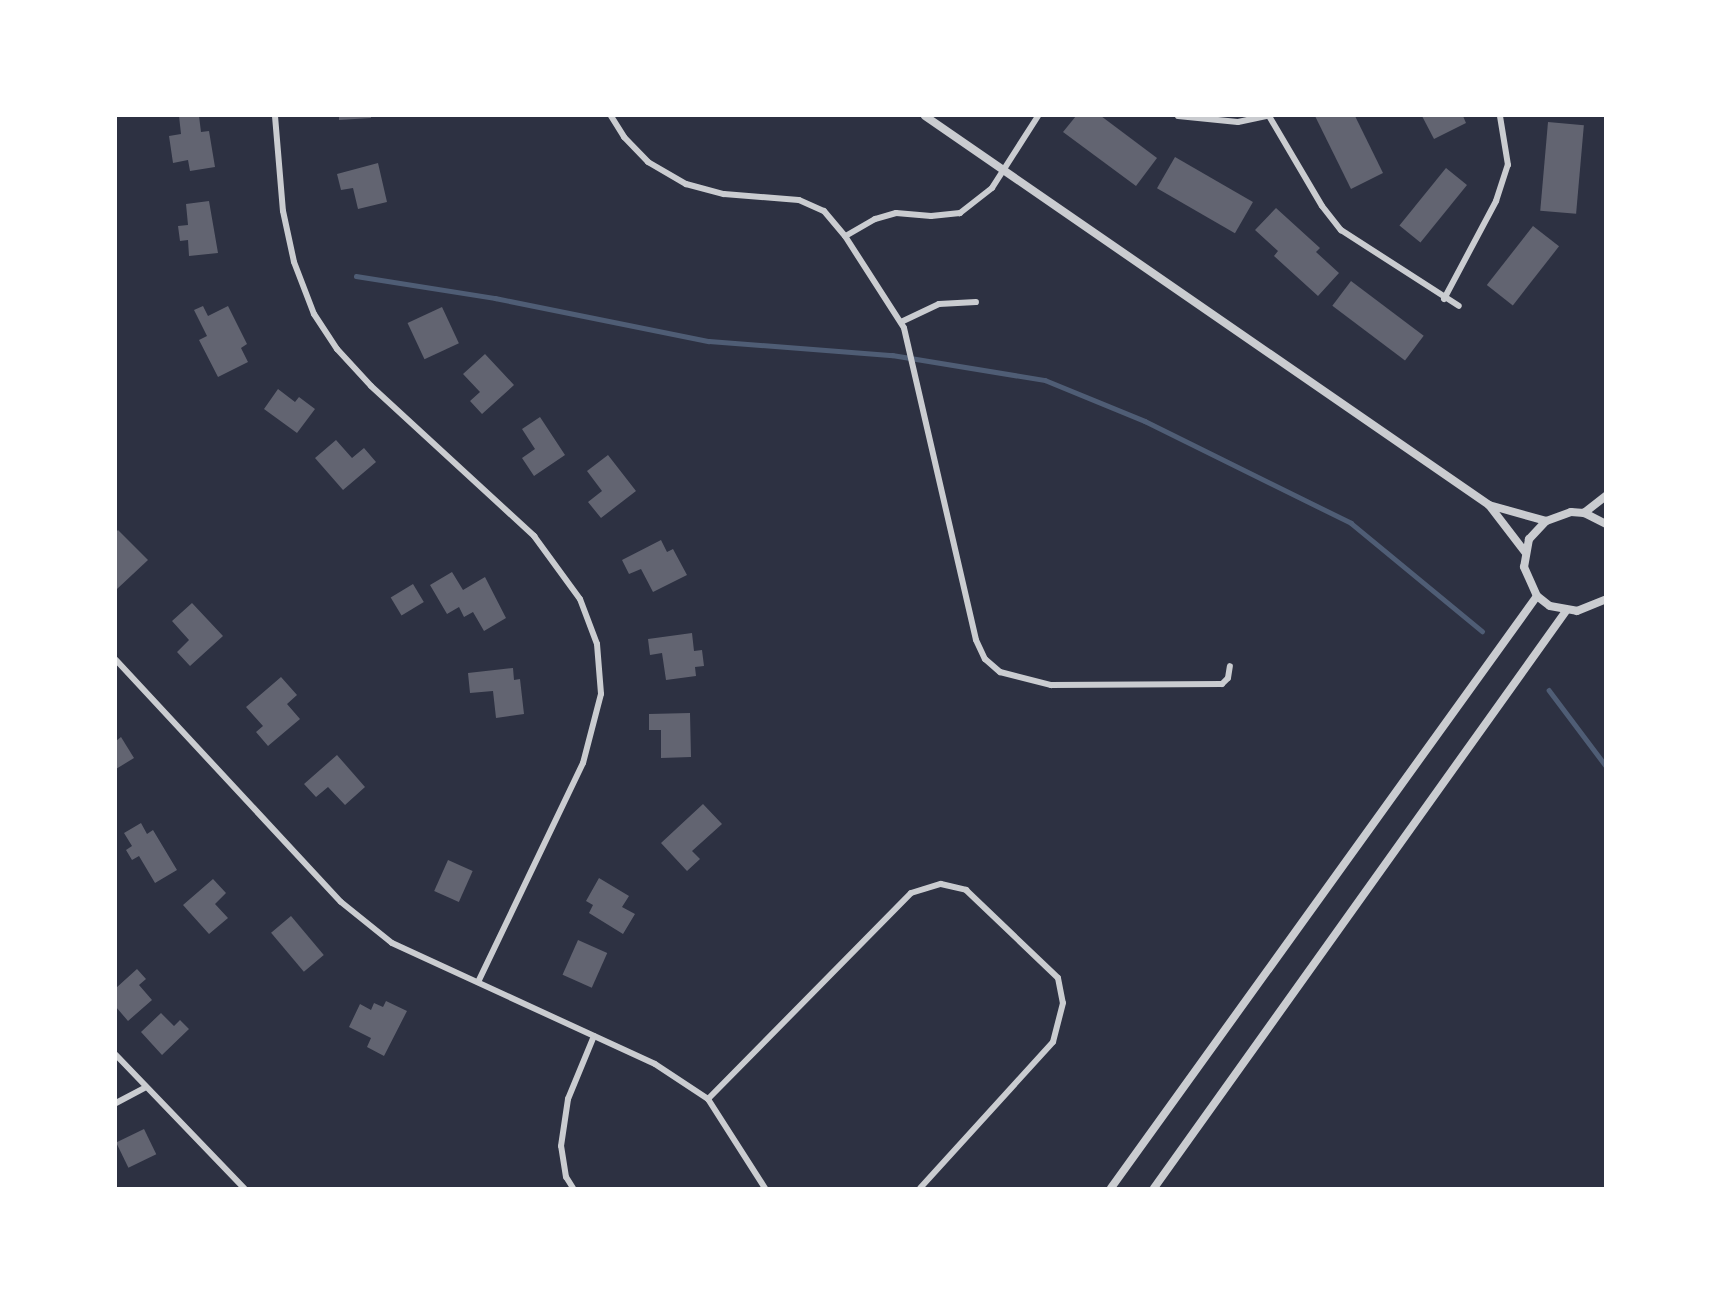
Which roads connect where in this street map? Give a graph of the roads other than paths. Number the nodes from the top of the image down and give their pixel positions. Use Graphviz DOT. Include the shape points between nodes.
graph roads {
  1 [pos="275,116"];
  2 [pos="611,116"];
  3 [pos="925,116"];
  4 [pos="1038,116"];
  5 [pos="1178,116"];
  6 [pos="1268,116"];
  7 [pos="1500,116"];
  8 [pos="1003,170"];
  9 [pos="845,236"];
  10 [pos="1444,299"];
  11 [pos="976,302"];
  12 [pos="1459,306"];
  13 [pos="901,322"];
  14 [pos="1605,496"];
  15 [pos="1489,505"];
  16 [pos="1584,513"];
  17 [pos="1546,521"];
  18 [pos="1605,524"];
  19 [pos="1525,552"];
  20 [pos="1537,596"];
  21 [pos="1604,603"];
  22 [pos="1566,611"];
  23 [pos="116,660"];
  24 [pos="1230,666"];
  25 [pos="478,982"];
  26 [pos="594,1036"];
  27 [pos="116,1055"];
  28 [pos="146,1087"];
  29 [pos="708,1099"];
  30 [pos="116,1103"];
  31 [pos="244,1188"];
  32 [pos="573,1188"];
  33 [pos="765,1188"];
  34 [pos="920,1188"];
  35 [pos="1111,1188"];
  36 [pos="1154,1188"];
  1 -- 25 [label="street" via="283,211 294,262 314,314 371,386 534,536 580,599 597,644 602,694 583,763"];
  2 -- 9 [label="street" via="624,137 648,162 686,184 724,194 799,200 824,211"];
  3 -- 8 [label="street"];
  4 -- 8 [label="street"];
  5 -- 6 [label="street" via="1238,122"];
  6 -- 10 [label="street" via="1322,207 1341,230"];
  7 -- 10 [label="street" via="1508,165 1496,201"];
  8 -- 9 [label="street" via="993,188 960,213 896,213 875,219"];
  8 -- 15 [label="street"];
  9 -- 13 [label="street"];
  10 -- 12 [label="street"];
  11 -- 13 [label="street" via="939,304"];
  13 -- 24 [label="street" via="968,615 985,659 1000,672 1050,685 1222,684 1228,678"];
  14 -- 16 [label="street"];
  15 -- 17 [label="street"];
  15 -- 19 [label="street"];
  16 -- 17 [label="street" via="1571,512"];
  16 -- 18 [label="street"];
  17 -- 19 [label="street" via="1536,529"];
  19 -- 20 [label="street" via="1526,575"];
  20 -- 22 [label="street"];
  20 -- 35 [label="street"];
  21 -- 22 [label="street"];
  22 -- 36 [label="street"];
  23 -- 25 [label="street" via="341,902 392,943"];
  25 -- 26 [label="street"];
  26 -- 29 [label="street" via="656,1064"];
  26 -- 32 [label="street" via="568,1099 561,1146 566,1177"];
  27 -- 28 [label="street"];
  28 -- 30 [label="street"];
  28 -- 31 [label="street"];
  29 -- 33 [label="street"];
  29 -- 34 [label="street" via="911,893 941,884 966,890 1058,978 1063,1003 1053,1042"];
}
